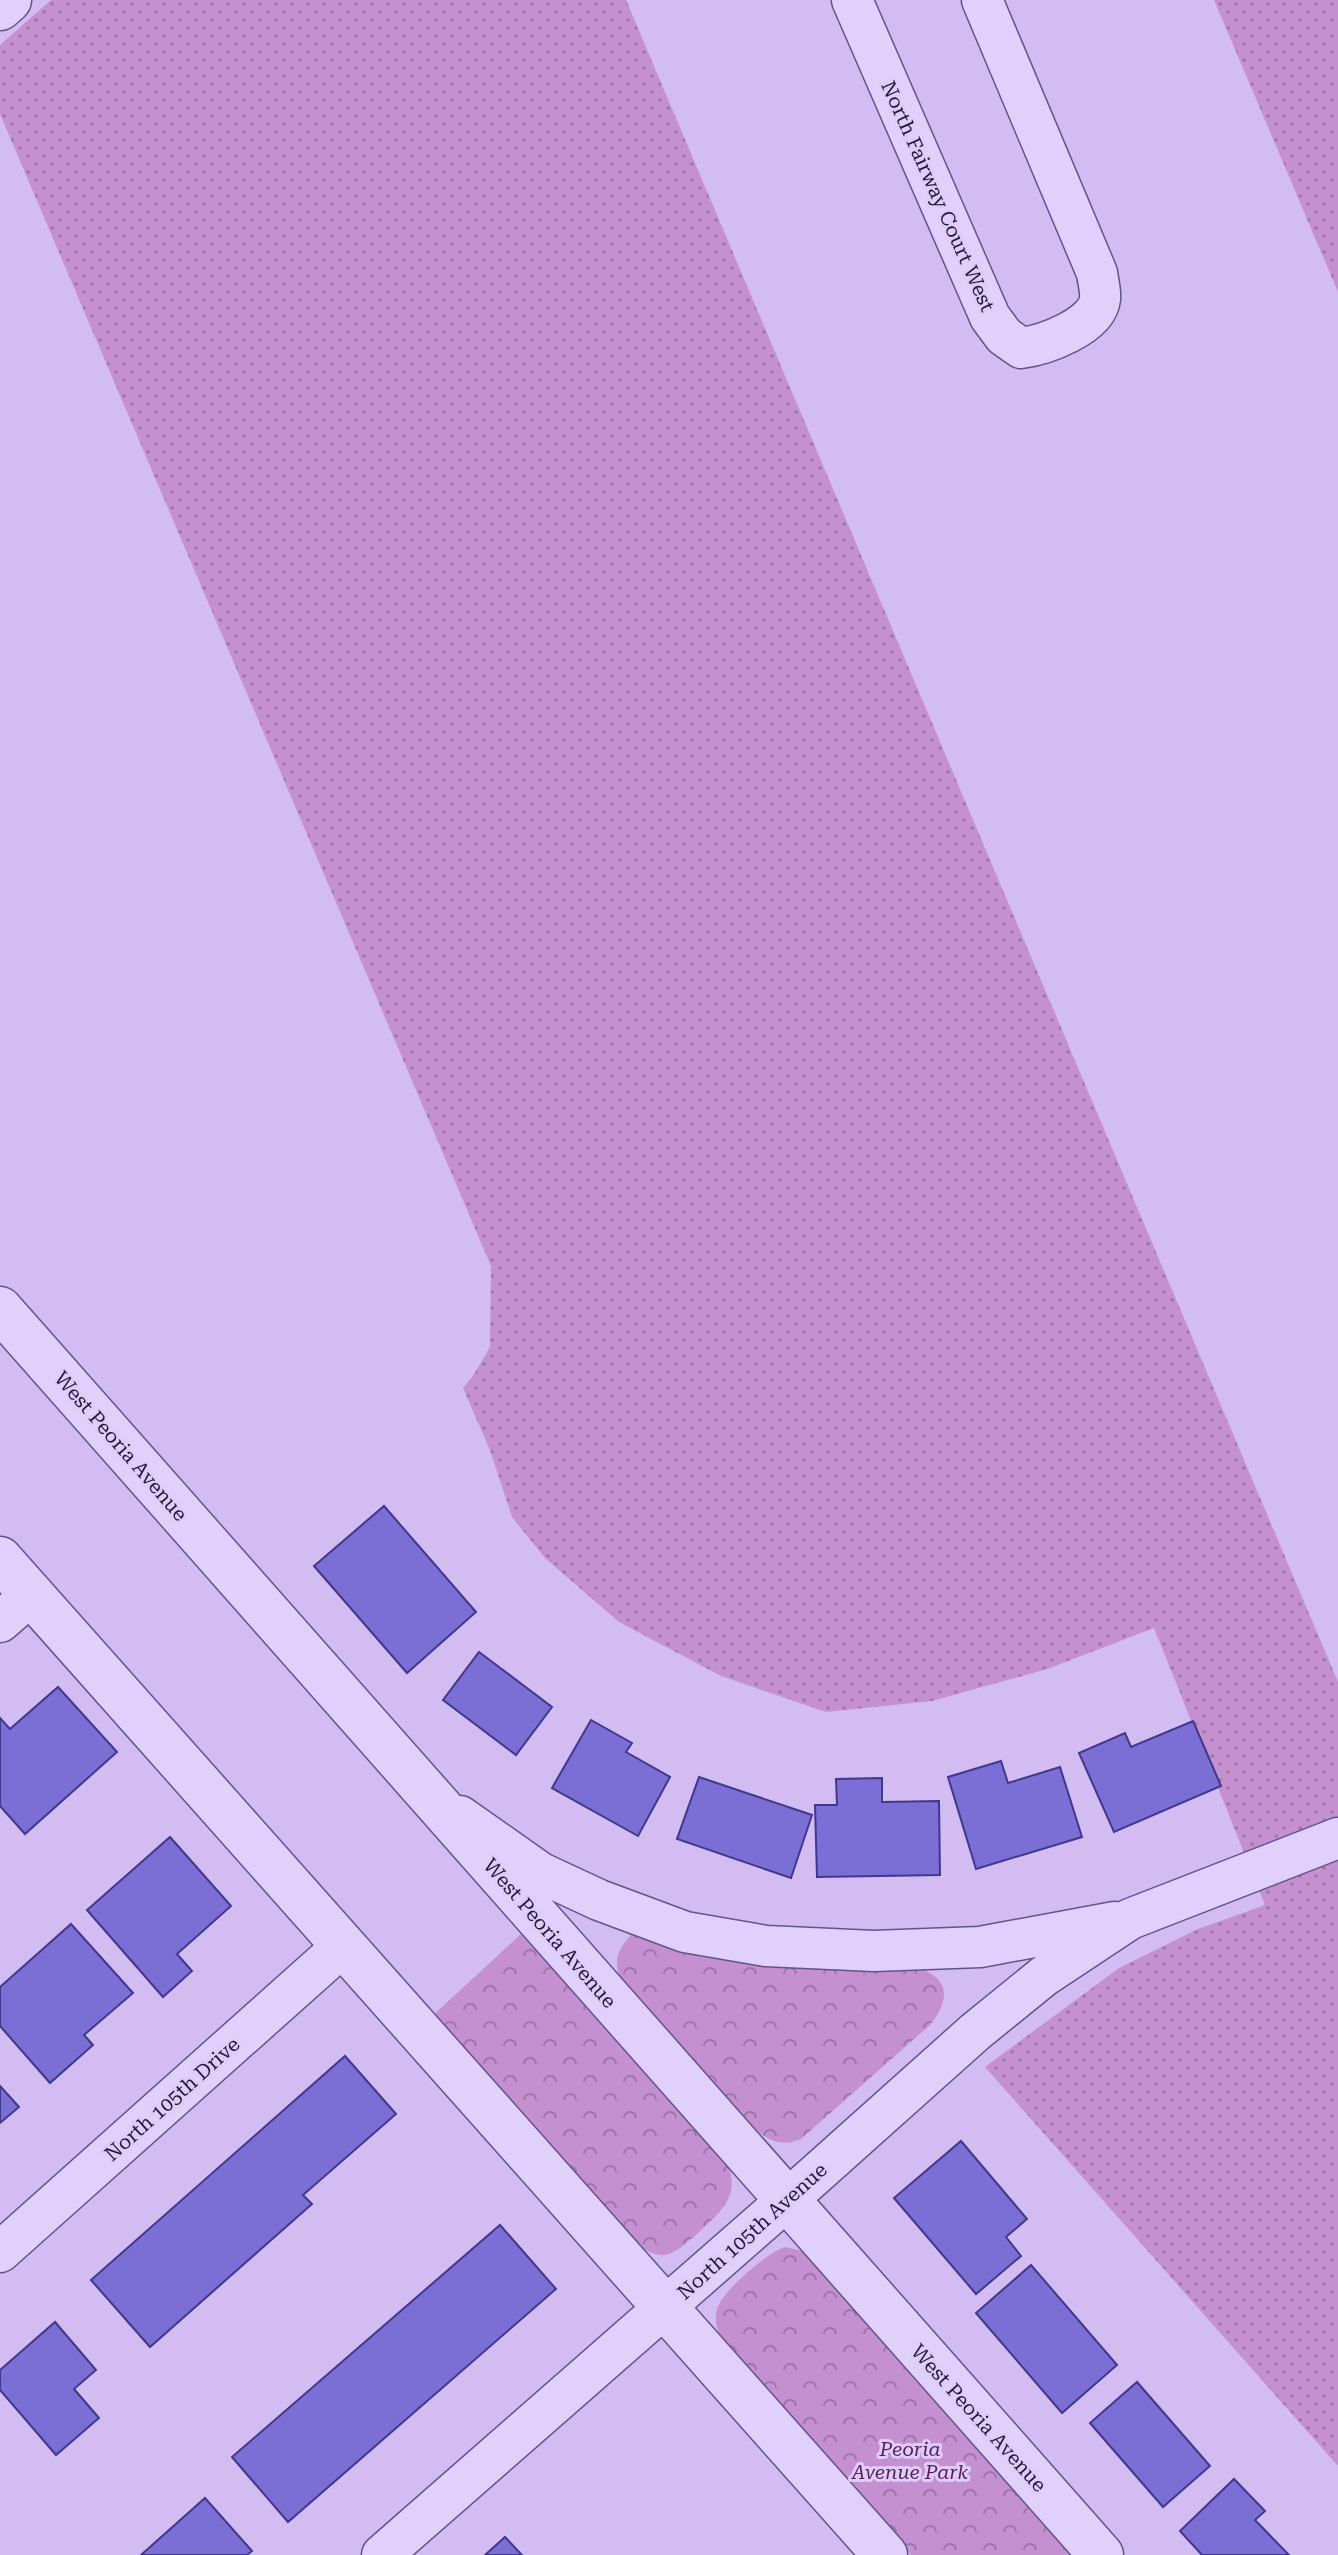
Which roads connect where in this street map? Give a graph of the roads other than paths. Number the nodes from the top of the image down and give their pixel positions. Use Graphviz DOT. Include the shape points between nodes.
graph roads {
  1 [pos="9,0"];
  2 [pos="852,0"];
  3 [pos="982,0"];
  4 [pos="0,8"];
  5 [pos="0,1309"];
  6 [pos="0,1559"];
  7 [pos="16,1608"];
  8 [pos="425,1791"];
  9 [pos="1338,1838"];
  10 [pos="1130,1919"];
  11 [pos="344,1945"];
  12 [pos="786,2201"];
  13 [pos="0,2252"];
  14 [pos="667,2307"];
  15 [pos="382,2555"];
  16 [pos="885,2555"];
  17 [pos="1101,2555"];
  1 -- 4 [label="street"];
  2 -- 3 [label="street, North Fairway Court West" via="990,317 1021,348 1036,346 1091,319 1100,301 1097,273"];
  5 -- 8 [label="street, West Peoria Avenue"];
  6 -- 7 [label="street"];
  7 -- 11 [label="street"];
  8 -- 10 [label="street, North 105th Avenue" via="541,1873 685,1932 766,1946 874,1951 980,1947"];
  8 -- 12 [label="street, West Peoria Avenue"];
  9 -- 10 [label="street, North 105th Avenue"];
  10 -- 12 [label="street, North 105th Avenue" via="1044,1976 975,2032"];
  11 -- 13 [label="street, North 105th Drive"];
  11 -- 14 [label="street"];
  12 -- 14 [label="street, North 105th Avenue"];
  12 -- 17 [label="street, West Peoria Avenue"];
  14 -- 15 [label="street, North 105th Avenue"];
  14 -- 16 [label="street"];
}
